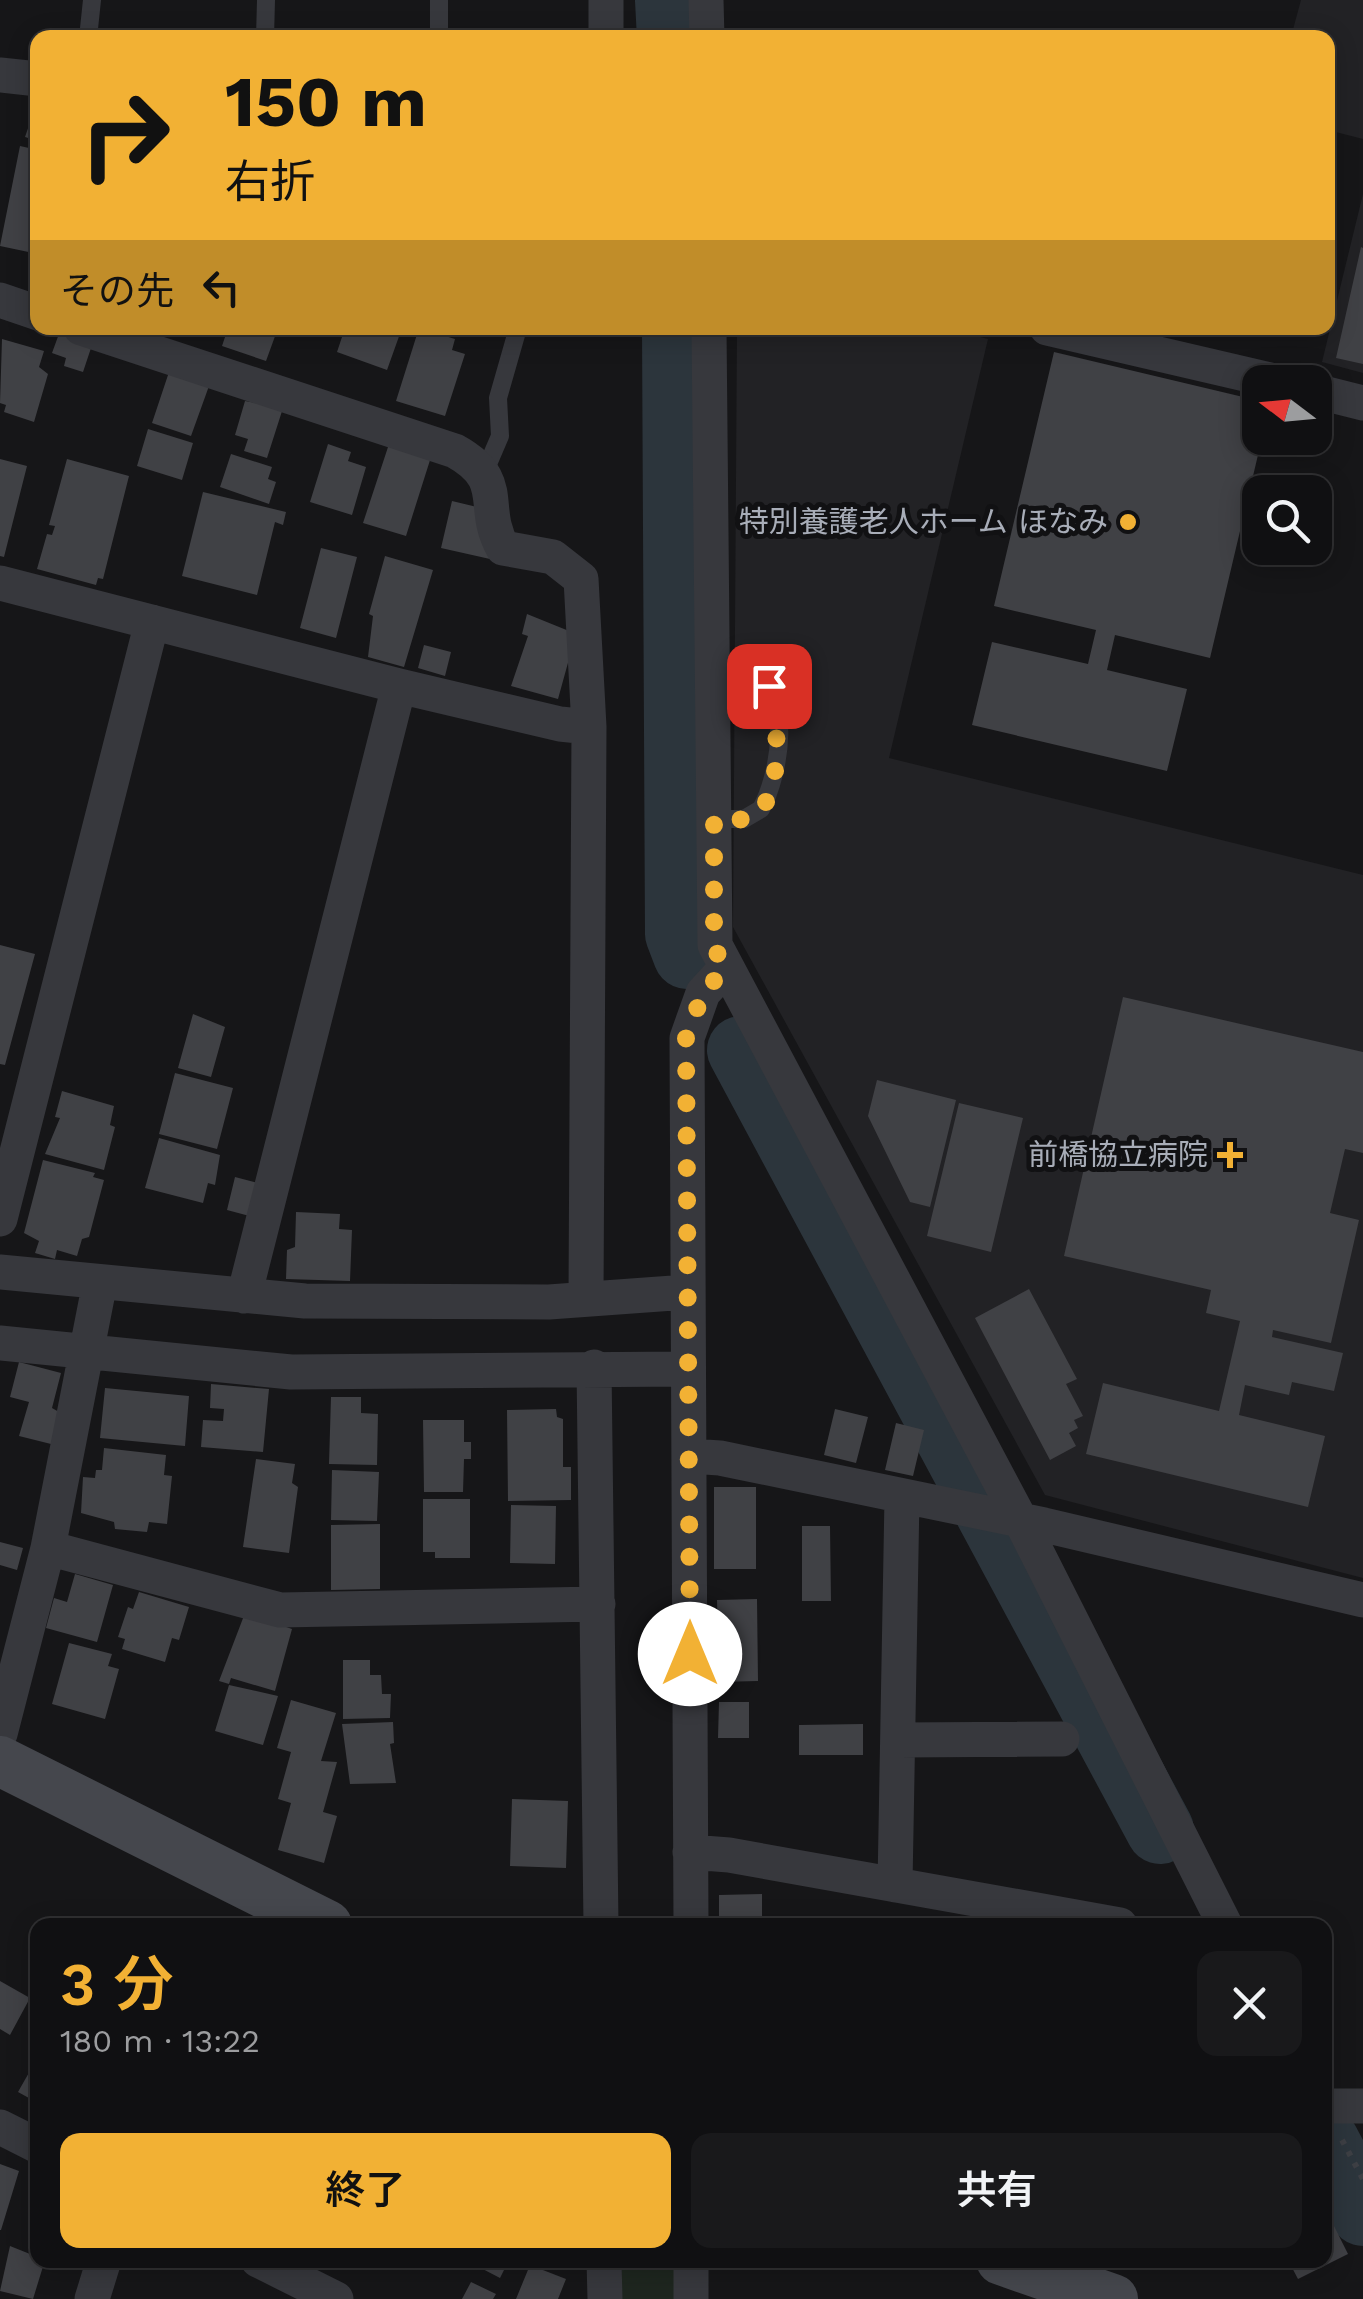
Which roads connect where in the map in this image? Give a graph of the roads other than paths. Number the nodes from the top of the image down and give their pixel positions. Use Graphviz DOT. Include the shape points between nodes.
graph roads {
  1 [pos="92,0"];
  2 [pos="266,0"];
  3 [pos="439,0"];
  4 [pos="606,0"];
  5 [pos="706,0"];
  6 [pos="89,30"];
  7 [pos="265,30"];
  8 [pos="439,30"];
  9 [pos="606,30"];
  10 [pos="707,30"];
  11 [pos="0,75"];
  12 [pos="30,78"];
  13 [pos="0,300"];
  14 [pos="30,310"];
  15 [pos="102,335"];
  16 [pos="516,335"];
  17 [pos="709,335"];
  18 [pos="1077,335"];
  19 [pos="1242,374"];
  20 [pos="1332,395"];
  21 [pos="1363,402"];
  22 [pos="486,472"];
  23 [pos="0,583"];
  24 [pos="152,622"];
  25 [pos="728,665"];
  26 [pos="400,686"];
  27 [pos="589,727"];
  28 [pos="729,819"];
  29 [pos="724,970"];
  30 [pos="0,1219"];
  31 [pos="0,1272"];
  32 [pos="100,1282"];
  33 [pos="687,1292"];
  34 [pos="244,1296"];
  35 [pos="586,1298"];
  36 [pos="0,1344"];
  37 [pos="84,1352"];
  38 [pos="594,1367"];
  39 [pos="688,1370"];
  40 [pos="690,1456"];
  41 [pos="902,1497"];
  42 [pos="1015,1520"];
  43 [pos="48,1548"];
  44 [pos="1363,1600"];
  45 [pos="598,1604"];
  46 [pos="0,1734"];
  47 [pos="1062,1739"];
  48 [pos="898,1740"];
  49 [pos="0,1762"];
  50 [pos="690,1852"];
  51 [pos="895,1885"];
  52 [pos="313,1918"];
  53 [pos="602,1918"];
  54 [pos="691,1918"];
  55 [pos="1081,1918"];
  56 [pos="1221,1918"];
  57 [pos="1332,2106"];
  58 [pos="1363,2106"];
  59 [pos="0,2127"];
  60 [pos="30,2142"];
  61 [pos="102,2268"];
  62 [pos="274,2268"];
  63 [pos="604,2268"];
  64 [pos="690,2268"];
  65 [pos="1024,2268"];
  66 [pos="92,2299"];
  67 [pos="336,2299"];
  68 [pos="605,2299"];
  69 [pos="691,2299"];
  70 [pos="1113,2299"];
  1 -- 6 [label="lane"];
  2 -- 7 [label="lane"];
  3 -- 8 [label="lane"];
  4 -- 9 [label="street"];
  5 -- 10 [label="street"];
  11 -- 12 [label="street"];
  13 -- 14 [label="street"];
  15 -- 22 [label="street" via="455,451"];
  16 -- 22 [label="lane" via="498,398 500,436"];
  17 -- 25 [label="street"];
  18 -- 19 [label="street"];
  20 -- 21 [label="street"];
  22 -- 27 [label="street" via="503,548 553,557 581,579"];
  23 -- 24 [label="street"];
  24 -- 26 [label="street"];
  24 -- 30 [label="street"];
  25 -- 28 [label="street"];
  25 -- 28 [label="lane" via="769,686 778,725 765,802 757,813"];
  26 -- 27 [label="street"];
  26 -- 34 [label="street"];
  27 -- 35 [label="street"];
  28 -- 29 [label="street" via="714,945"];
  29 -- 33 [label="street" via="703,993 686,1038"];
  29 -- 42 [label="street" via="753,1010"];
  31 -- 32 [label="street"];
  32 -- 34 [label="street"];
  32 -- 37 [label="street"];
  33 -- 35 [label="street"];
  33 -- 39 [label="street"];
  34 -- 35 [label="street"];
  36 -- 37 [label="street"];
  37 -- 38 [label="street" via="291,1372"];
  37 -- 43 [label="street"];
  38 -- 39 [label="street"];
  38 -- 45 [label="street"];
  39 -- 40 [label="street"];
  40 -- 41 [label="street"];
  40 -- 50 [label="street"];
  41 -- 42 [label="street"];
  41 -- 48 [label="street"];
  42 -- 44 [label="street"];
  42 -- 56 [label="street"];
  43 -- 45 [label="street" via="280,1610"];
  43 -- 46 [label="street"];
  45 -- 53 [label="street"];
  47 -- 48 [label="street"];
  48 -- 51 [label="street"];
  49 -- 52 [label="street"];
  50 -- 51 [label="street"];
  50 -- 54 [label="street"];
  51 -- 55 [label="street"];
  57 -- 58 [label="street"];
  59 -- 60 [label="street"];
  61 -- 66 [label="street"];
  62 -- 67 [label="street"];
  63 -- 68 [label="street"];
  64 -- 69 [label="street"];
  65 -- 70 [label="street"];
}
